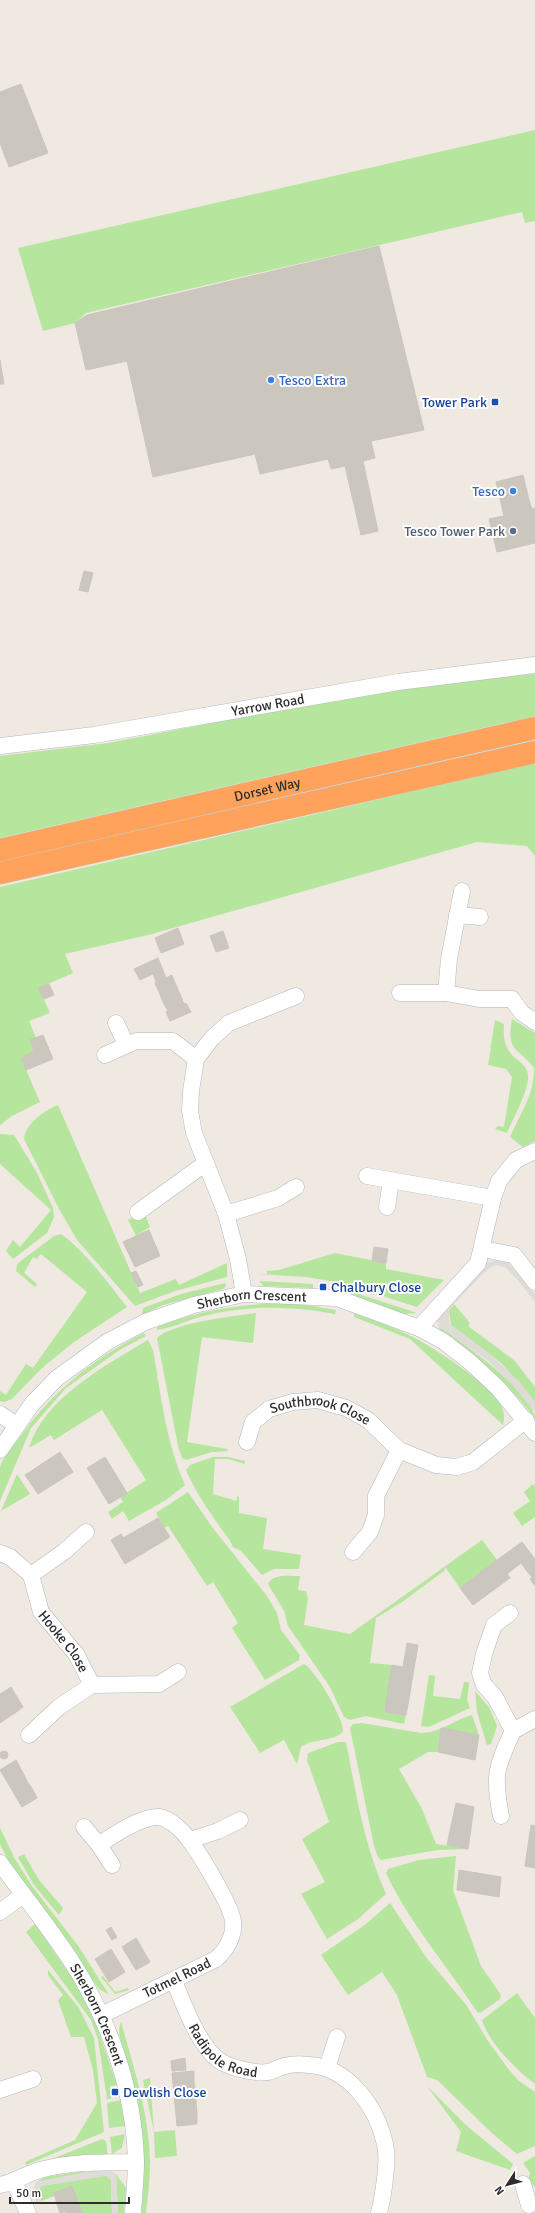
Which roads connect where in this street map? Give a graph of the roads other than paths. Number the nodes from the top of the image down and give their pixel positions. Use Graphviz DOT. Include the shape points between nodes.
graph roads {
  1 [pos="535,665"];
  2 [pos="535,728"];
  3 [pos="0,746"];
  4 [pos="535,752"];
  5 [pos="0,850"];
  6 [pos="0,873"];
  7 [pos="462,892"];
  8 [pos="457,915"];
  9 [pos="480,917"];
  10 [pos="400,993"];
  11 [pos="446,993"];
  12 [pos="296,996"];
  13 [pos="535,1022"];
  14 [pos="116,1023"];
  15 [pos="126,1044"];
  16 [pos="105,1055"];
  17 [pos="196,1059"];
  18 [pos="535,1151"];
  19 [pos="206,1163"];
  20 [pos="367,1176"];
  21 [pos="391,1181"];
  22 [pos="296,1187"];
  23 [pos="493,1198"];
  24 [pos="386,1207"];
  25 [pos="138,1212"];
  26 [pos="226,1214"];
  27 [pos="482,1249"];
  28 [pos="535,1282"];
  29 [pos="244,1294"];
  30 [pos="419,1328"];
  31 [pos="0,1414"];
  32 [pos="16,1426"];
  33 [pos="530,1427"];
  34 [pos="248,1442"];
  35 [pos="0,1450"];
  36 [pos="399,1450"];
  37 [pos="86,1532"];
  38 [pos="353,1552"];
  39 [pos="0,1553"];
  40 [pos="32,1575"];
  41 [pos="510,1613"];
  42 [pos="178,1672"];
  43 [pos="92,1685"];
  44 [pos="535,1719"];
  45 [pos="513,1731"];
  46 [pos="28,1735"];
  47 [pos="501,1816"];
  48 [pos="240,1820"];
  49 [pos="84,1827"];
  50 [pos="190,1840"];
  51 [pos="99,1845"];
  52 [pos="0,1863"];
  53 [pos="112,1865"];
  54 [pos="23,1895"];
  55 [pos="0,1912"];
  56 [pos="174,1981"];
  57 [pos="102,2015"];
  58 [pos="337,2037"];
  59 [pos="327,2068"];
  60 [pos="33,2079"];
  61 [pos="0,2090"];
  62 [pos="136,2162"];
  63 [pos="7,2183"];
  64 [pos="523,2184"];
  65 [pos="529,2209"];
  66 [pos="28,2213"];
  67 [pos="133,2213"];
  68 [pos="379,2213"];
  1 -- 3 [label="street, Yarrow Road" via="398,682 94,735"];
  2 -- 5 [label="highway, Dorset Way"];
  4 -- 6 [label="highway, Dorset Way"];
  7 -- 8 [label="street"];
  8 -- 9 [label="street"];
  8 -- 11 [label="street"];
  10 -- 11 [label="street"];
  11 -- 13 [label="street" via="479,999 512,999 522,1013"];
  12 -- 17 [label="street" via="229,1023 212,1038"];
  14 -- 15 [label="street"];
  15 -- 16 [label="street"];
  15 -- 17 [label="street" via="136,1041 173,1042"];
  17 -- 19 [label="street" via="190,1111 194,1133"];
  18 -- 23 [label="street" via="516,1160 499,1181"];
  19 -- 25 [label="street"];
  19 -- 26 [label="street"];
  20 -- 21 [label="street"];
  21 -- 23 [label="street"];
  21 -- 24 [label="street"];
  22 -- 26 [label="street" via="278,1198"];
  23 -- 27 [label="street"];
  26 -- 29 [label="street"];
  27 -- 28 [label="street" via="514,1255"];
  27 -- 30 [label="street" via="478,1263"];
  29 -- 30 [label="street, Sherborn Crescent" via="337,1298"];
  29 -- 32 [label="street, Sherborn Crescent" via="194,1305 159,1317 107,1342 57,1378 32,1404"];
  30 -- 33 [label="street, Sherborn Crescent" via="443,1341 470,1362 498,1388"];
  31 -- 32 [label="street"];
  32 -- 35 [label="street, Sherborn Crescent"];
  33 -- 36 [label="street, Southbrook Close" via="473,1462 458,1467 436,1465"];
  34 -- 36 [label="street, Southbrook Close" via="253,1422 269,1408 293,1402 318,1400 346,1408 368,1420"];
  36 -- 38 [label="street" via="376,1496 376,1515 370,1532"];
  37 -- 40 [label="street"];
  39 -- 40 [label="street" via="10,1557"];
  40 -- 43 [label="street, Hooke Close" via="41,1612 76,1654"];
  41 -- 45 [label="street" via="494,1625 480,1673 484,1685 495,1697"];
  42 -- 43 [label="street, Hooke Close" via="159,1684"];
  43 -- 46 [label="street, Hooke Close" via="59,1707"];
  44 -- 45 [label="street"];
  45 -- 47 [label="street" via="496,1774"];
  48 -- 50 [label="street" via="218,1831"];
  49 -- 51 [label="street"];
  50 -- 51 [label="street, Totmel Road" via="165,1818 150,1818"];
  50 -- 56 [label="street, Totmel Road" via="229,1906 233,1930 226,1946 216,1959"];
  51 -- 53 [label="street"];
  52 -- 54 [label="street, Sherborn Crescent"];
  54 -- 55 [label="street"];
  54 -- 57 [label="street, Sherborn Crescent" via="70,1959"];
  56 -- 57 [label="street, Totmel Road"];
  56 -- 59 [label="street, Radipole Road" via="193,2026 203,2042 223,2062 249,2070 267,2072 286,2065"];
  57 -- 62 [label="street, Sherborn Crescent" via="127,2088"];
  58 -- 59 [label="street"];
  59 -- 68 [label="street, Radipole Road" via="339,2073 359,2091 372,2110 385,2145 383,2195"];
  60 -- 61 [label="street"];
  62 -- 63 [label="street" via="69,2163 39,2170"];
  62 -- 67 [label="street, Sherborn Crescent"];
  63 -- 66 [label="street"];
  64 -- 65 [label="street"];
}
